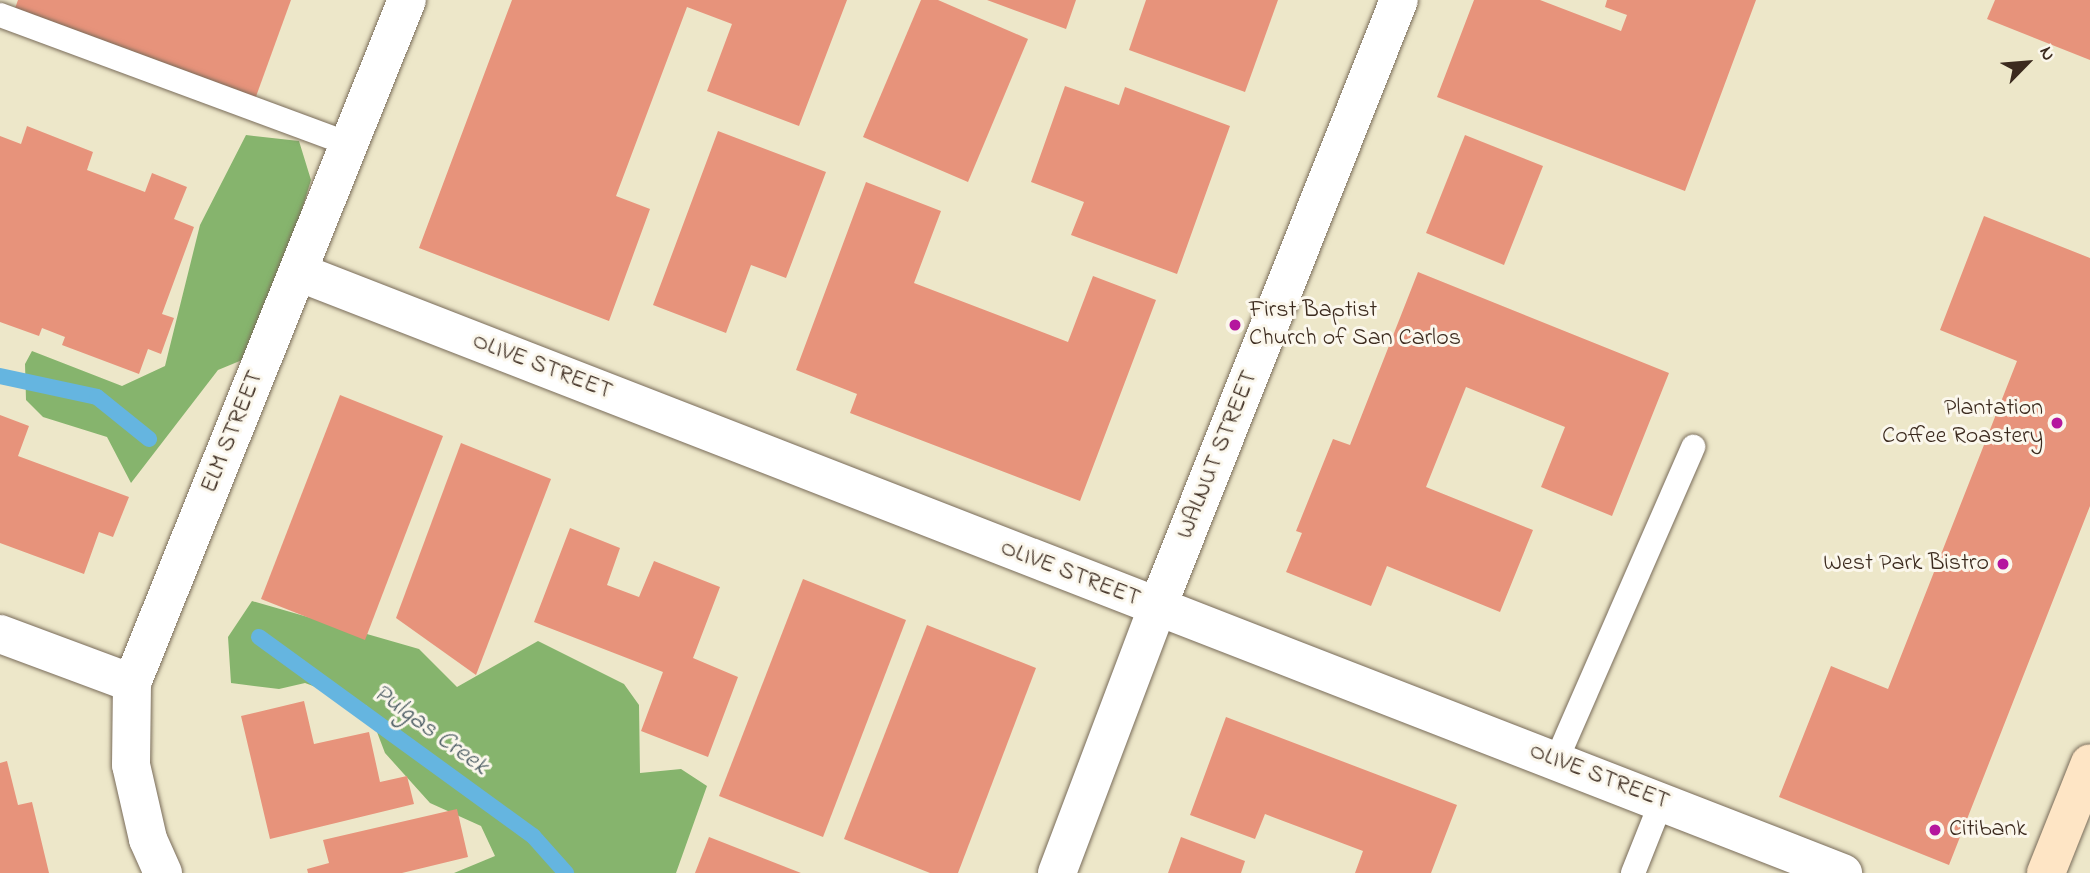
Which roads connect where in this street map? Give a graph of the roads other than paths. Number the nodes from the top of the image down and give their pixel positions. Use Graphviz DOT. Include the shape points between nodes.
graph roads {
  1 [pos="407,0"];
  2 [pos="1399,0"];
  3 [pos="0,15"];
  4 [pos="349,144"];
  5 [pos="298,272"];
  6 [pos="1693,447"];
  7 [pos="1157,608"];
  8 [pos="0,634"];
  9 [pos="132,683"];
  10 [pos="1556,761"];
  11 [pos="2090,763"];
  12 [pos="1662,800"];
  13 [pos="163,873"];
  14 [pos="1057,873"];
  15 [pos="1633,873"];
  16 [pos="1843,873"];
  17 [pos="2046,873"];
  1 -- 4 [label="street, ELM STREET"];
  2 -- 7 [label="street, WALNUT STREET"];
  3 -- 4 [label="lane"];
  4 -- 5 [label="street, ELM STREET"];
  5 -- 7 [label="street, OLIVE STREET"];
  5 -- 9 [label="street, ELM STREET"];
  6 -- 10 [label="lane"];
  7 -- 10 [label="street, OLIVE STREET"];
  7 -- 14 [label="street, WALNUT STREET"];
  8 -- 9 [label="street"];
  9 -- 13 [label="street, ELM STREET" via="131,765 148,839"];
  10 -- 12 [label="street, OLIVE STREET"];
  11 -- 17 [label="street"];
  12 -- 15 [label="lane"];
  12 -- 16 [label="street, OLIVE STREET"];
}
